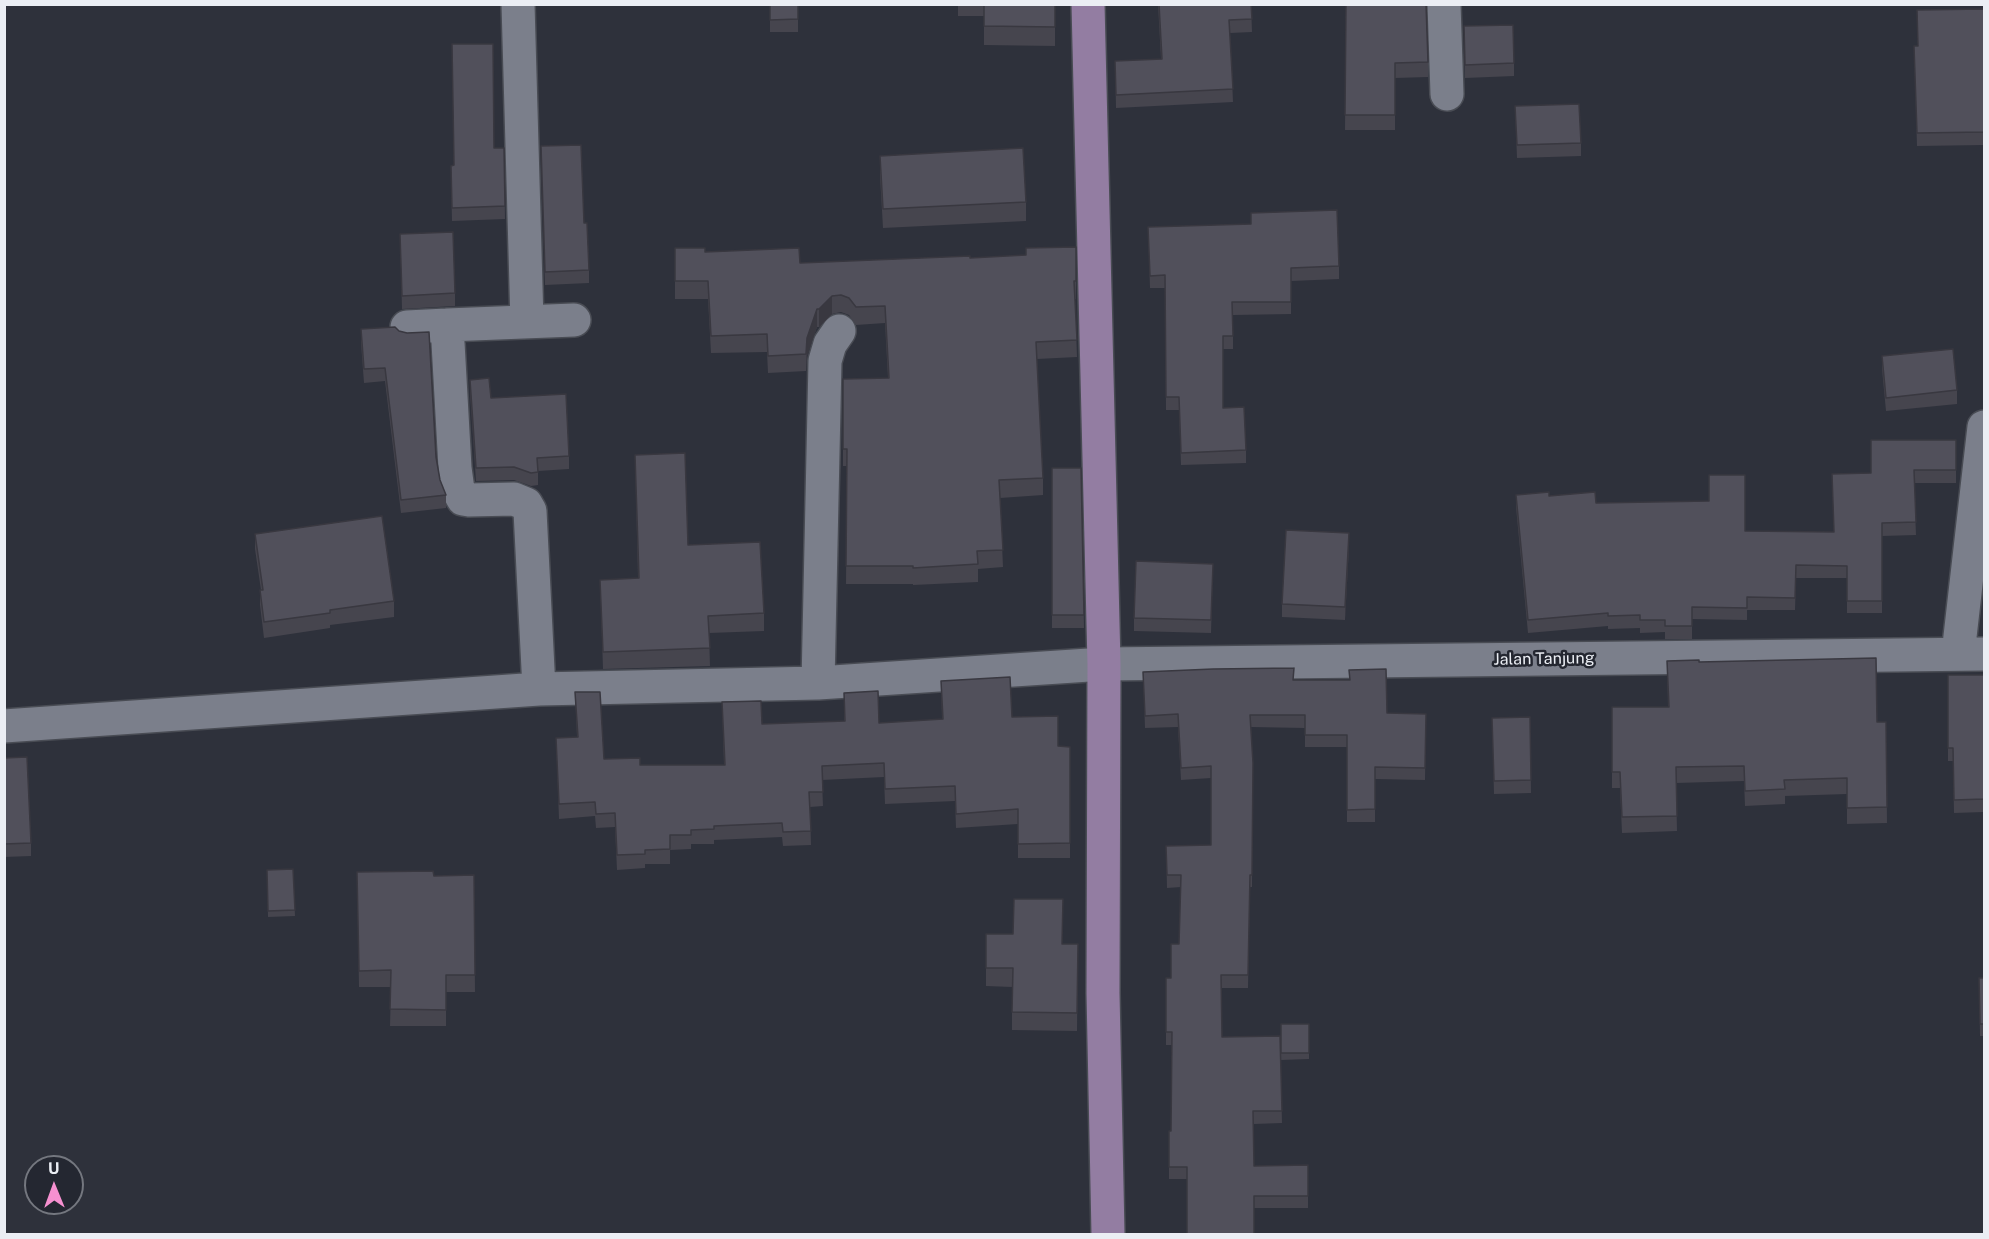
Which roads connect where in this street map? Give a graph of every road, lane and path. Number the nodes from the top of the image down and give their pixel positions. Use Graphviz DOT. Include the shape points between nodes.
graph roads {
  1 [pos="518,4"];
  2 [pos="1088,4"];
  3 [pos="1443,4"];
  4 [pos="1447,94"];
  5 [pos="574,320"];
  6 [pos="527,322"];
  7 [pos="447,325"];
  8 [pos="407,327"];
  9 [pos="839,332"];
  10 [pos="1984,427"];
  11 [pos="1971,654"];
  12 [pos="1104,664"];
  13 [pos="818,683"];
  14 [pos="539,689"];
  15 [pos="4,726"];
  16 [pos="1108,1234"];
  1 -- 6 [label="street"];
  2 -- 12 [label="street"];
  3 -- 4 [label="street"];
  5 -- 6 [label="street"];
  6 -- 7 [label="street"];
  7 -- 8 [label="street"];
  7 -- 14 [label="street" via="458,490 463,499 514,499 526,504 530,511"];
  9 -- 13 [label="street" via="825,361"];
  10 -- 11 [label="street"];
  11 -- 12 [label="street, Jalan Tanjung"];
  12 -- 13 [label="street, Jalan Tanjung"];
  12 -- 16 [label="street" via="1103,993"];
  13 -- 14 [label="street, Jalan Tanjung"];
  14 -- 15 [label="street, Jalan Tanjung"];
}
